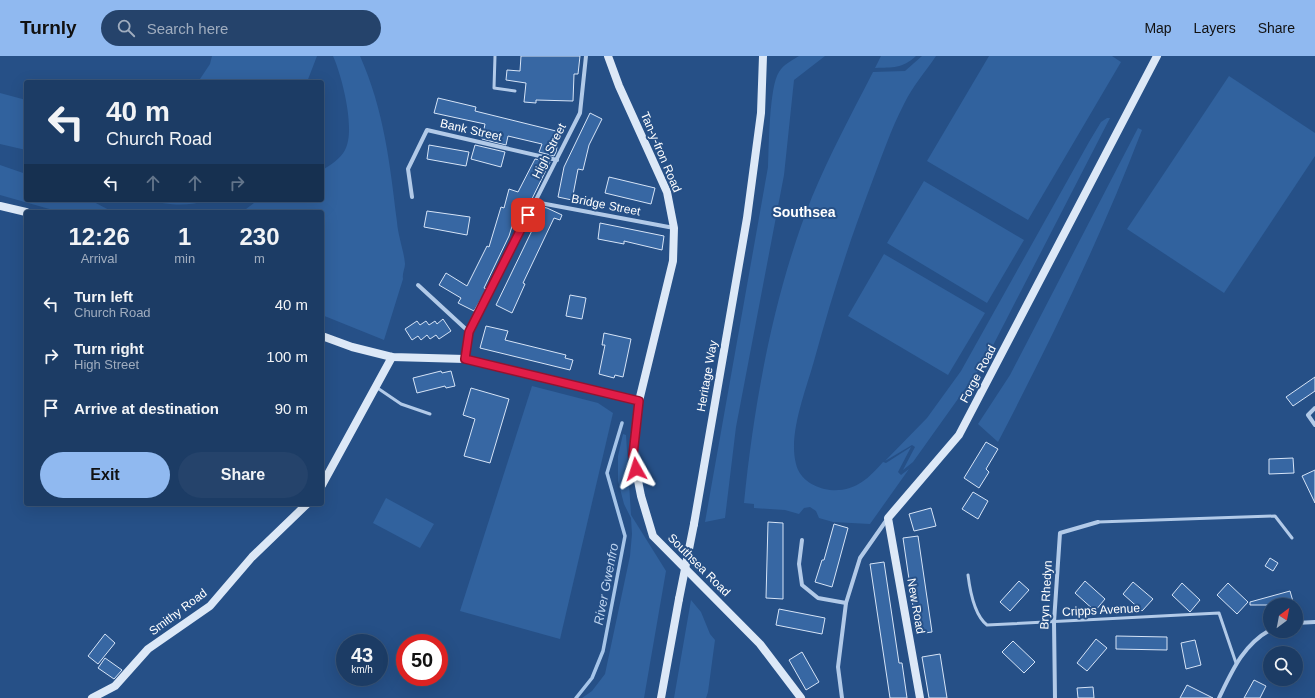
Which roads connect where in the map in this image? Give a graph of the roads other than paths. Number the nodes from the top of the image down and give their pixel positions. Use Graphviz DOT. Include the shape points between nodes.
graph roads {
  1 [pos="494,56"];
  2 [pos="586,56"];
  3 [pos="608,56"];
  4 [pos="763,56"];
  5 [pos="1157,56"];
  6 [pos="515,91"];
  7 [pos="556,160"];
  8 [pos="412,197"];
  9 [pos="535,202"];
  10 [pos="0,206"];
  11 [pos="24,212"];
  12 [pos="674,228"];
  13 [pos="418,285"];
  14 [pos="469,332"];
  15 [pos="324,337"];
  16 [pos="392,357"];
  17 [pos="465,359"];
  18 [pos="376,387"];
  19 [pos="639,401"];
  20 [pos="1315,408"];
  21 [pos="430,414"];
  22 [pos="1315,425"];
  23 [pos="324,481"];
  24 [pos="305,506"];
  25 [pos="888,518"];
  26 [pos="1098,522"];
  27 [pos="1292,538"];
  28 [pos="802,540"];
  29 [pos="968,575"];
  30 [pos="846,603"];
  31 [pos="1054,622"];
  32 [pos="1303,622"];
  33 [pos="1315,622"];
  34 [pos="1263,634"];
  35 [pos="1236,663"];
  36 [pos="92,698"];
  37 [pos="661,698"];
  38 [pos="801,698"];
  39 [pos="842,698"];
  40 [pos="920,698"];
  41 [pos="1055,698"];
  42 [pos="1219,698"];
  1 -- 6 [label="lane" via="494,88"];
  2 -- 7 [label="street, High Street" via="580,113"];
  3 -- 12 [label="street, Tan-y-fron Road" via="667,192"];
  4 -- 37 [label="street, Heritage Way, bridge" via="761,113 749,204"];
  5 -- 25 [label="street, Forge Road" via="959,435"];
  7 -- 8 [label="street, Bank Street" via="427,130 408,169"];
  7 -- 9 [label="street, High Street"];
  9 -- 12 [label="street, Bridge Street"];
  9 -- 14 [label="street, High Street"];
  10 -- 11 [label="street"];
  12 -- 19 [label="street, Tan-y-fron Road" via="673,261"];
  13 -- 14 [label="street"];
  14 -- 17 [label="street, High Street"];
  15 -- 16 [label="street"];
  16 -- 17 [label="street"];
  16 -- 18 [label="street"];
  17 -- 19 [label="street"];
  18 -- 21 [label="lane" via="401,404"];
  18 -- 23 [label="street"];
  19 -- 38 [label="street, Southsea Road" via="633,455 641,496 654,536 760,644"];
  20 -- 22 [label="street" via="1308,415"];
  24 -- 36 [label="street, Smithy Road" via="252,557 210,606 148,649 115,686"];
  25 -- 30 [label="street, Forge Road" via="860,558"];
  25 -- 40 [label="street, New Road"];
  26 -- 27 [label="lane" via="1275,516"];
  26 -- 31 [label="street, Bryn Rhedyn" via="1060,532"];
  28 -- 30 [label="street" via="799,564 802,585 818,598"];
  29 -- 31 [label="lane, Cripps Avenue" via="976,610 987,625"];
  30 -- 39 [label="street, Forge Road" via="838,667"];
  31 -- 35 [label="lane, Cripps Avenue" via="1219,613"];
  31 -- 41 [label="street, Bryn Rhedyn"];
  32 -- 33 [label="street"];
  34 -- 35 [label="street" via="1258,636"];
  35 -- 42 [label="street"];
}
